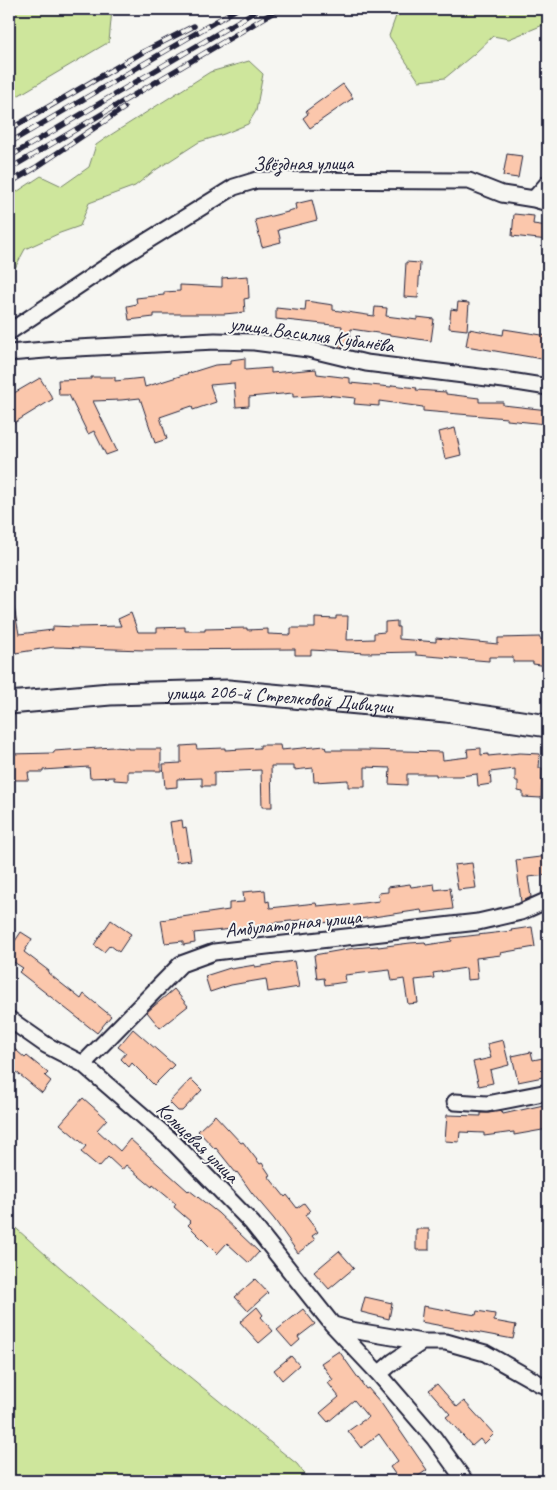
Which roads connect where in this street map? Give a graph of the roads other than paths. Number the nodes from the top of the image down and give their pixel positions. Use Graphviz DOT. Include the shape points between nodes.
graph roads {
  1 [pos="548,183"];
  2 [pos="541,201"];
  3 [pos="9,332"];
  4 [pos="9,353"];
  5 [pos="548,387"];
  6 [pos="9,703"];
  7 [pos="548,726"];
  8 [pos="548,900"];
  9 [pos="9,1019"];
  10 [pos="83,1064"];
  11 [pos="548,1092"];
  12 [pos="455,1102"];
  13 [pos="332,1324"];
  14 [pos="422,1342"];
  15 [pos="379,1374"];
  16 [pos="548,1386"];
  17 [pos="465,1481"];
  1 -- 2 [label="street"];
  2 -- 3 [label="street, Звёздная улица" via="502,194 469,181 256,180 234,187 118,258"];
  4 -- 5 [label="street, улица Василия Кубанёва" via="216,341 254,342 308,349 366,362"];
  6 -- 7 [label="main road, улица 206-й Стрелковой Дивизии" via="110,694 228,691 446,711"];
  8 -- 10 [label="street, Амбулаторная улица" via="521,912 478,922 214,952 181,964"];
  9 -- 10 [label="street, Кольцевая улица"];
  10 -- 13 [label="street, Кольцевая улица" via="172,1142 252,1223"];
  11 -- 12 [label="street" via="488,1104"];
  13 -- 14 [label="street"];
  13 -- 15 [label="street, Кольцевая улица"];
  14 -- 15 [label="street"];
  14 -- 16 [label="street" via="446,1342 485,1353"];
  15 -- 17 [label="street, Кольцевая улица" via="434,1438"];
}
